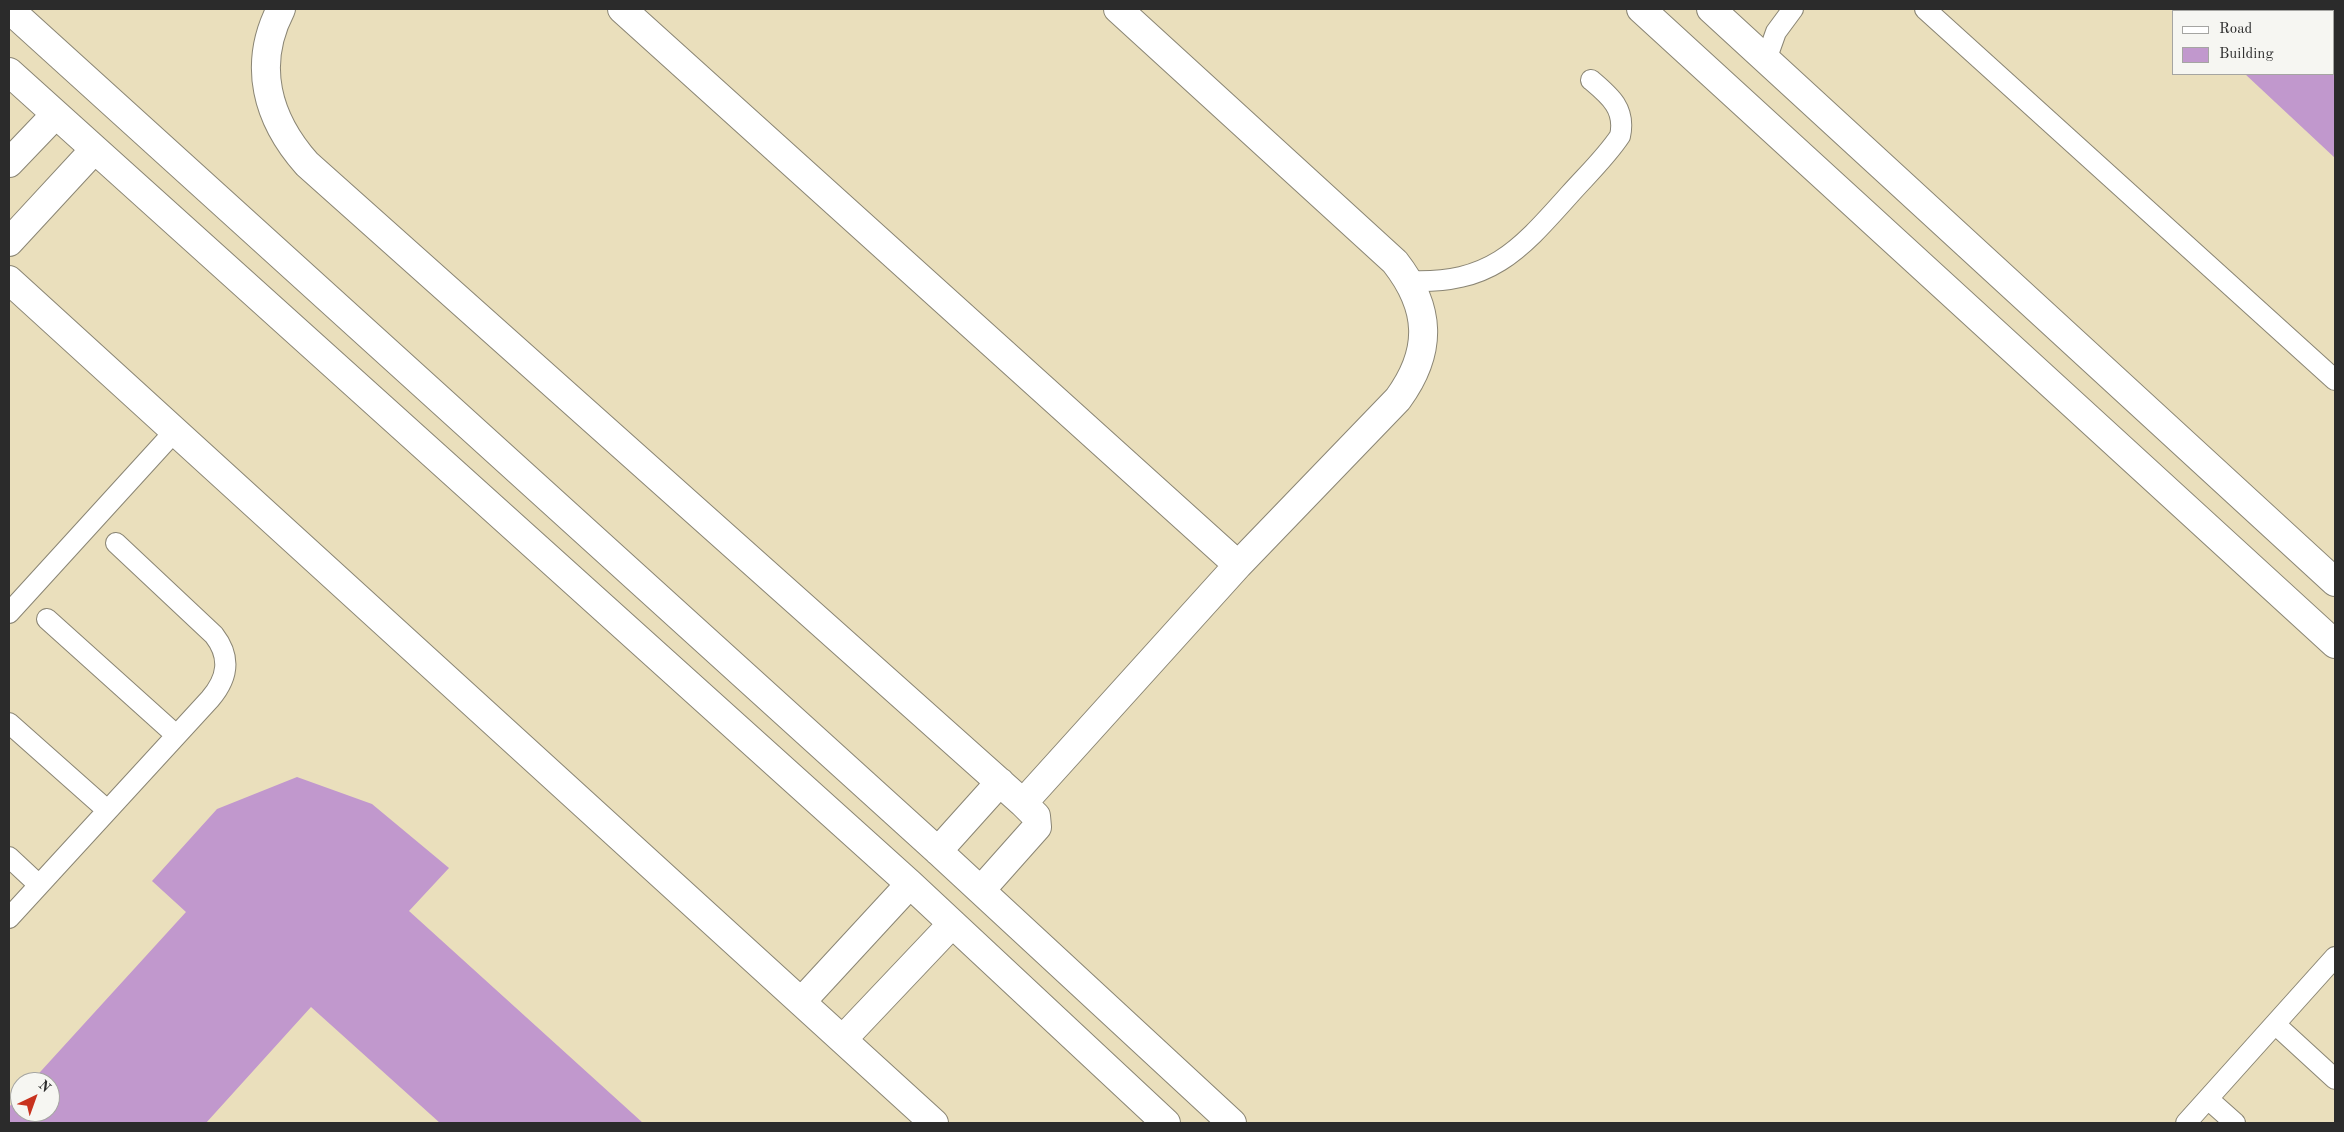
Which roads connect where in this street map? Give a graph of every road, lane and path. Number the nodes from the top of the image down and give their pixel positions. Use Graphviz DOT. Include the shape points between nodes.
graph roads {
  1 [pos="9,9"];
  2 [pos="281,9"];
  3 [pos="622,9"];
  4 [pos="1118,9"];
  5 [pos="1641,9"];
  6 [pos="1710,9"];
  7 [pos="1794,9"];
  8 [pos="1925,9"];
  9 [pos="1766,60"];
  10 [pos="9,72"];
  11 [pos="1591,80"];
  12 [pos="55,115"];
  13 [pos="94,150"];
  14 [pos="9,162"];
  15 [pos="9,242"];
  16 [pos="9,280"];
  17 [pos="1410,281"];
  18 [pos="2335,380"];
  19 [pos="174,432"];
  20 [pos="116,543"];
  21 [pos="1238,565"];
  22 [pos="2335,582"];
  23 [pos="9,613"];
  24 [pos="47,619"];
  25 [pos="2335,644"];
  26 [pos="9,723"];
  27 [pos="176,735"];
  28 [pos="1000,782"];
  29 [pos="1023,803"];
  30 [pos="107,810"];
  31 [pos="938,851"];
  32 [pos="9,857"];
  33 [pos="910,884"];
  34 [pos="39,885"];
  35 [pos="981,890"];
  36 [pos="9,918"];
  37 [pos="952,924"];
  38 [pos="2335,957"];
  39 [pos="802,1001"];
  40 [pos="2275,1024"];
  41 [pos="843,1039"];
  42 [pos="2335,1079"];
  43 [pos="2208,1099"];
  44 [pos="934,1123"];
  45 [pos="1166,1123"];
  46 [pos="1232,1123"];
  47 [pos="2186,1123"];
  48 [pos="2235,1123"];
  1 -- 31 [label="street"];
  2 -- 28 [label="street" via="269,41 267,86 280,128 307,164"];
  3 -- 21 [label="street"];
  4 -- 17 [label="street" via="1384,251"];
  5 -- 25 [label="street"];
  6 -- 9 [label="street"];
  7 -- 9 [label="lane" via="1776,32"];
  8 -- 18 [label="lane"];
  9 -- 22 [label="street"];
  10 -- 12 [label="street"];
  11 -- 17 [label="lane" via="1618,105 1622,126 1620,136 1535,233 1502,261 1483,271 1436,282"];
  12 -- 13 [label="street"];
  12 -- 14 [label="street"];
  13 -- 15 [label="street"];
  13 -- 33 [label="street"];
  16 -- 19 [label="street"];
  17 -- 21 [label="street" via="1424,326 1423,346 1410,383"];
  19 -- 23 [label="lane"];
  19 -- 39 [label="street"];
  20 -- 27 [label="lane" via="214,635 225,656 224,680 218,690"];
  21 -- 29 [label="street"];
  24 -- 27 [label="lane"];
  26 -- 30 [label="lane"];
  27 -- 30 [label="lane"];
  28 -- 29 [label="street"];
  28 -- 31 [label="street"];
  29 -- 35 [label="street" via="1036,816 1037,827"];
  30 -- 34 [label="lane"];
  31 -- 35 [label="street"];
  32 -- 34 [label="lane"];
  33 -- 37 [label="street"];
  33 -- 39 [label="street"];
  34 -- 36 [label="lane"];
  35 -- 46 [label="street"];
  37 -- 41 [label="street"];
  37 -- 45 [label="street"];
  38 -- 40 [label="lane"];
  39 -- 41 [label="street"];
  40 -- 42 [label="lane"];
  40 -- 43 [label="lane"];
  41 -- 44 [label="street"];
  43 -- 47 [label="lane"];
  43 -- 48 [label="lane"];
}
